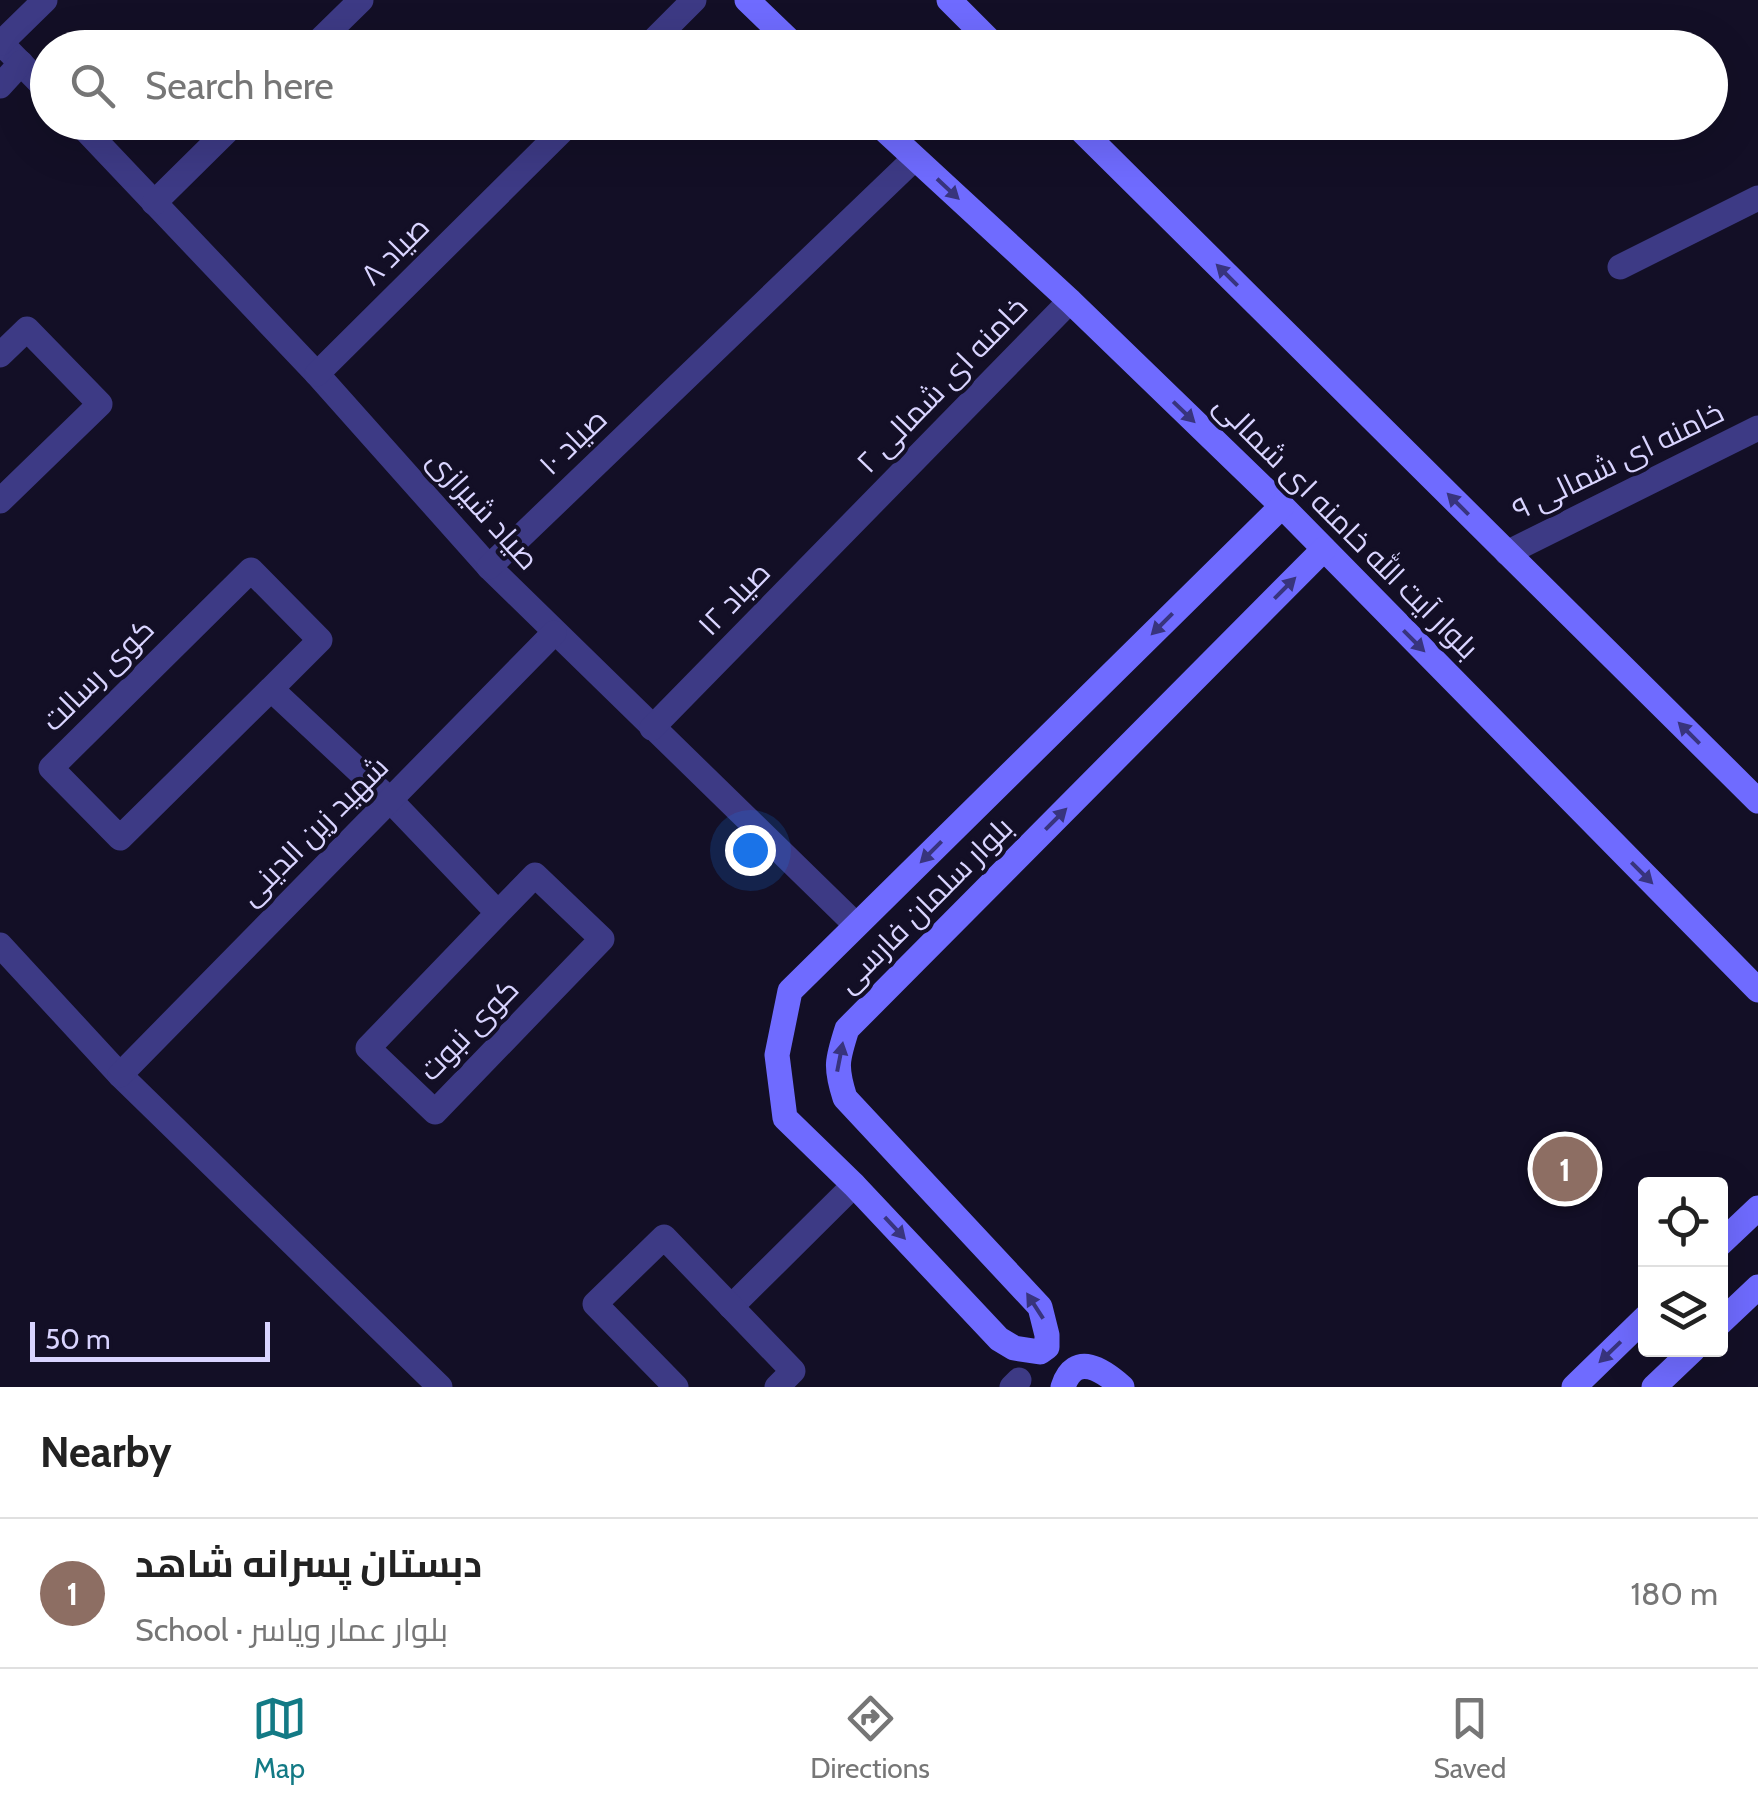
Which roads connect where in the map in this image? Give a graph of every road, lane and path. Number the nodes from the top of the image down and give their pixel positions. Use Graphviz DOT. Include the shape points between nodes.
graph roads {
  1 [pos="46,0"];
  2 [pos="694,0"];
  3 [pos="747,0"];
  4 [pos="949,0"];
  5 [pos="358,3"];
  6 [pos="330,30"];
  7 [pos="664,30"];
  8 [pos="778,30"];
  9 [pos="979,30"];
  10 [pos="0,43"];
  11 [pos="21,63"];
  12 [pos="30,72"];
  13 [pos="0,86"];
  14 [pos="95,140"];
  15 [pos="218,140"];
  16 [pos="553,140"];
  17 [pos="895,140"];
  18 [pos="1091,140"];
  19 [pos="914,158"];
  20 [pos="1758,198"];
  21 [pos="154,202"];
  22 [pos="1620,267"];
  23 [pos="1070,301"];
  24 [pos="0,355"];
  25 [pos="317,374"];
  26 [pos="1758,428"];
  27 [pos="0,501"];
  28 [pos="1282,506"];
  29 [pos="861,515"];
  30 [pos="1324,549"];
  31 [pos="1507,552"];
  32 [pos="489,568"];
  33 [pos="554,633"];
  34 [pos="271,689"];
  35 [pos="652,728"];
  36 [pos="390,800"];
  37 [pos="1758,801"];
  38 [pos="498,913"];
  39 [pos="856,926"];
  40 [pos="0,945"];
  41 [pos="1758,990"];
  42 [pos="120,1075"];
  43 [pos="854,1185"];
  44 [pos="1758,1208"];
  45 [pos="1728,1236"];
  46 [pos="1758,1287"];
  47 [pos="731,1307"];
  48 [pos="1728,1315"];
  49 [pos="1638,1325"];
  50 [pos="1686,1357"];
  51 [pos="440,1387"];
  52 [pos="676,1387"];
  53 [pos="777,1387"];
  54 [pos="1063,1387"];
  55 [pos="1122,1387"];
  56 [pos="1574,1387"];
  57 [pos="1654,1387"];
  1 -- 10 [label="street"];
  2 -- 7 [label="street"];
  3 -- 8 [label="street"];
  4 -- 9 [label="street"];
  5 -- 6 [label="street"];
  10 -- 11 [label="street"];
  11 -- 12 [label="street"];
  11 -- 13 [label="street"];
  14 -- 21 [label="street, صیاد شیرازی"];
  15 -- 21 [label="street"];
  16 -- 25 [label="street, صیاد ۸"];
  17 -- 19 [label="street, بلوار آیت الله خامنه ای شمالی"];
  31 -- 18 [label="street, one-way"];
  19 -- 23 [label="street, بلوار آیت الله خامنه ای شمالی, one-way"];
  19 -- 32 [label="street, صیاد ۱۰"];
  20 -- 22 [label="street"];
  21 -- 25 [label="street, صیاد شیرازی"];
  23 -- 28 [label="street, بلوار آیت الله خامنه ای شمالی, one-way"];
  23 -- 29 [label="street, خامنه ای شمالی ۲"];
  24 -- 27 [label="street" via="27,329 100,404"];
  25 -- 32 [label="street, صیاد شیرازی"];
  26 -- 31 [label="street, خامنه ای شمالی ۹"];
  28 -- 30 [label="street, بلوار آیت الله خامنه ای شمالی"];
  28 -- 39 [label="street, بلوار سلمان فارسی, one-way"];
  29 -- 35 [label="street, صیاد ۱۲"];
  30 -- 41 [label="street, بلوار آیت الله خامنه ای شمالی, one-way"];
  43 -- 30 [label="street, بلوار سلمان فارسی, one-way" via="998,1339 1040,1352 1046,1346 1040,1307 845,1098 837,1073 847,1029"];
  37 -- 31 [label="street, one-way"];
  32 -- 33 [label="street, صیاد شیرازی"];
  33 -- 35 [label="street, صیاد شیرازی"];
  33 -- 36 [label="street, شهید زین الدینی"];
  34 -- 34 [label="street, کوی رسالت" via="320,640 250,570 50,768 120,838"];
  34 -- 36 [label="street"];
  35 -- 39 [label="street, صیاد شیرازی"];
  36 -- 38 [label="street"];
  36 -- 42 [label="street, شهید زین الدینی"];
  38 -- 38 [label="street, کوی نبوت" via="368,1048 435,1112 602,939 535,875"];
  39 -- 43 [label="street, بلوار سلمان فارسی" via="790,991 777,1055 785,1118"];
  40 -- 42 [label="street"];
  42 -- 51 [label="street"];
  43 -- 47 [label="street"];
  44 -- 45 [label="street"];
  46 -- 48 [label="street"];
  47 -- 52 [label="street" via="664,1237 595,1304"];
  47 -- 53 [label="street" via="793,1371"];
  49 -- 56 [label="street, one-way"];
  50 -- 57 [label="street"];
  54 -- 55 [label="street" via="1071,1372 1094,1367"];
}
